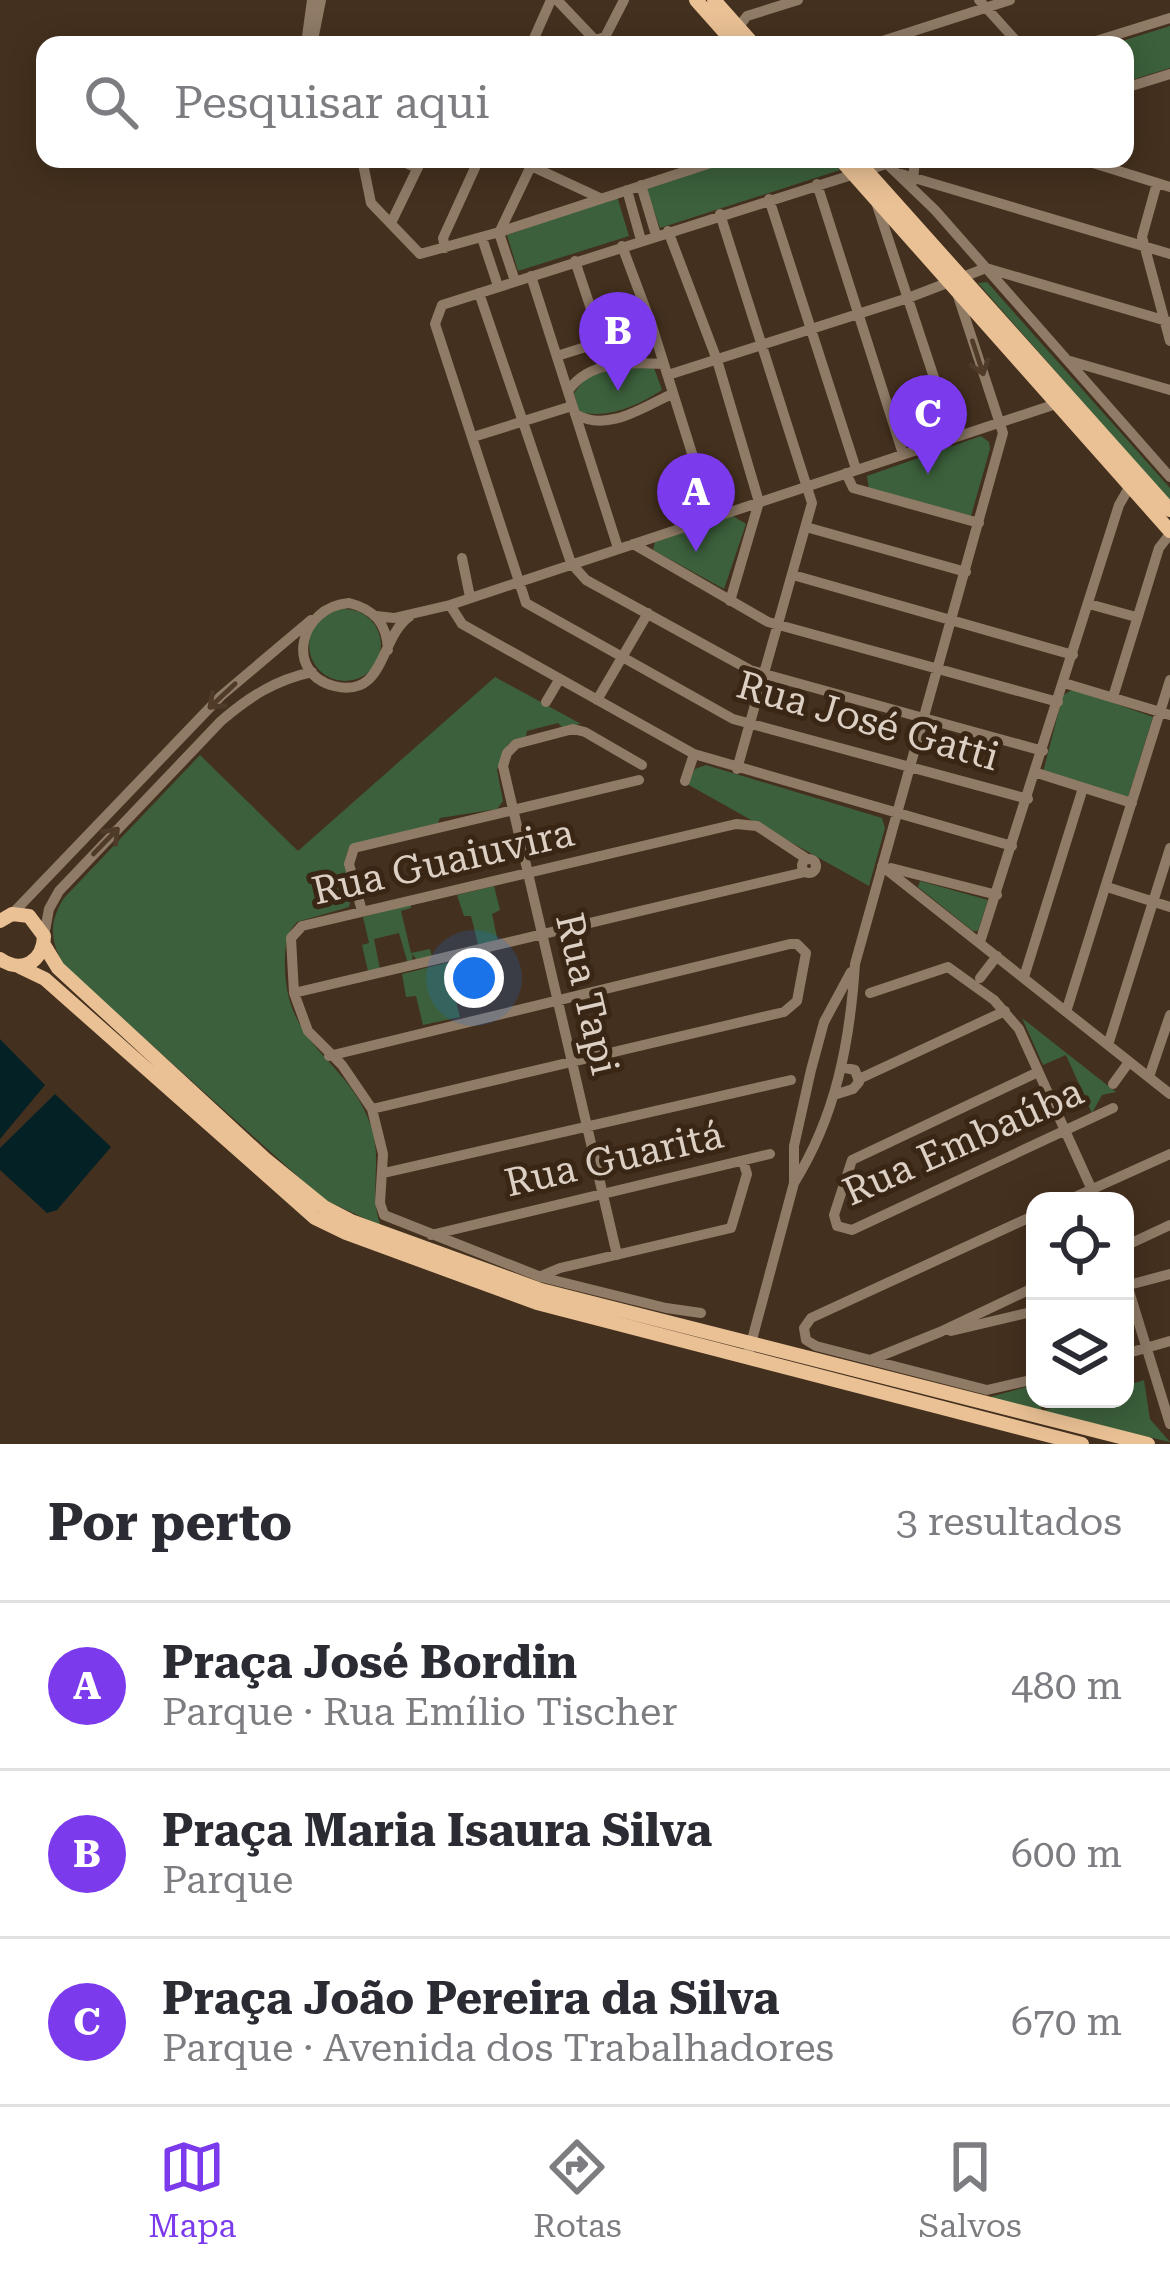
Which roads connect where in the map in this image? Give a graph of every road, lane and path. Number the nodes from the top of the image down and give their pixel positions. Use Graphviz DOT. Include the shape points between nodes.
graph roads {
  1 [pos="311,0"];
  2 [pos="321,0"];
  3 [pos="554,0"];
  4 [pos="624,0"];
  5 [pos="697,0"];
  6 [pos="714,0"];
  7 [pos="798,0"];
  8 [pos="1010,0"];
  9 [pos="1166,0"];
  10 [pos="983,4"];
  11 [pos="1170,14"];
  12 [pos="309,36"];
  13 [pos="311,36"];
  14 [pos="536,36"];
  15 [pos="591,36"];
  16 [pos="606,36"];
  17 [pos="730,36"];
  18 [pos="732,36"];
  19 [pos="735,36"];
  20 [pos="895,36"];
  21 [pos="1012,36"];
  22 [pos="1108,36"];
  23 [pos="1170,74"];
  24 [pos="1134,85"];
  25 [pos="364,168"];
  26 [pos="418,168"];
  27 [pos="475,168"];
  28 [pos="530,168"];
  29 [pos="535,168"];
  30 [pos="694,168"];
  31 [pos="856,168"];
  32 [pos="859,168"];
  33 [pos="859,168"];
  34 [pos="875,168"];
  35 [pos="913,168"];
  36 [pos="1122,168"];
  37 [pos="892,169"];
  38 [pos="911,176"];
  39 [pos="817,184"];
  40 [pos="640,185"];
  41 [pos="1167,186"];
  42 [pos="949,188"];
  43 [pos="626,190"];
  44 [pos="916,190"];
  45 [pos="600,198"];
  46 [pos="769,199"];
  47 [pos="876,202"];
  48 [pos="935,210"];
  49 [pos="720,214"];
  50 [pos="391,224"];
  51 [pos="499,233"];
  52 [pos="662,233"];
  53 [pos="482,238"];
  54 [pos="641,240"];
  55 [pos="622,246"];
  56 [pos="1146,247"];
  57 [pos="445,248"];
  58 [pos="1170,254"];
  59 [pos="575,262"];
  60 [pos="986,268"];
  61 [pos="531,276"];
  62 [pos="515,281"];
  63 [pos="1031,281"];
  64 [pos="956,285"];
  65 [pos="499,286"];
  66 [pos="479,293"];
  67 [pos="908,298"];
  68 [pos="1021,307"];
  69 [pos="858,314"];
  70 [pos="1168,321"];
  71 [pos="652,326"];
  72 [pos="811,328"];
  73 [pos="1170,340"];
  74 [pos="603,341"];
  75 [pos="764,345"];
  76 [pos="556,356"];
  77 [pos="717,360"];
  78 [pos="1068,361"];
  79 [pos="610,366"];
  80 [pos="666,370"];
  81 [pos="1118,376"];
  82 [pos="1170,390"];
  83 [pos="568,392"];
  84 [pos="672,394"];
  85 [pos="1059,398"];
  86 [pos="1103,401"];
  87 [pos="574,410"];
  88 [pos="521,423"];
  89 [pos="1000,423"];
  90 [pos="473,437"];
  91 [pos="954,438"];
  92 [pos="1103,446"];
  93 [pos="1147,451"];
  94 [pos="903,454"];
  95 [pos="1170,457"];
  96 [pos="851,471"];
  97 [pos="1170,477"];
  98 [pos="808,485"];
  99 [pos="1130,486"];
  100 [pos="759,502"];
  101 [pos="1170,510"];
  102 [pos="712,518"];
  103 [pos="979,523"];
  104 [pos="806,527"];
  105 [pos="1170,532"];
  106 [pos="633,544"];
  107 [pos="619,548"];
  108 [pos="462,558"];
  109 [pos="571,563"];
  110 [pos="966,572"];
  111 [pos="793,575"];
  112 [pos="518,580"];
  113 [pos="470,597"];
  114 [pos="730,601"];
  115 [pos="450,604"];
  116 [pos="1089,604"];
  117 [pos="413,614"];
  118 [pos="648,614"];
  119 [pos="376,616"];
  120 [pos="1136,617"];
  121 [pos="311,620"];
  122 [pos="952,622"];
  123 [pos="778,625"];
  124 [pos="388,650"];
  125 [pos="1072,655"];
  126 [pos="623,656"];
  127 [pos="939,670"];
  128 [pos="312,672"];
  129 [pos="763,673"];
  130 [pos="559,680"];
  131 [pos="1170,680"];
  132 [pos="1064,682"];
  133 [pos="1113,698"];
  134 [pos="597,700"];
  135 [pos="546,702"];
  136 [pos="1058,702"];
  137 [pos="1165,713"];
  138 [pos="925,718"];
  139 [pos="749,722"];
  140 [pos="1043,751"];
  141 [pos="694,754"];
  142 [pos="911,766"];
  143 [pos="737,769"];
  144 [pos="1036,773"];
  145 [pos="685,781"];
  146 [pos="1083,788"];
  147 [pos="1028,799"];
  148 [pos="1132,803"];
  149 [pos="512,810"];
  150 [pos="898,816"];
  151 [pos="1012,847"];
  152 [pos="1170,848"];
  153 [pos="883,866"];
  154 [pos="527,872"];
  155 [pos="926,878"];
  156 [pos="1107,886"];
  157 [pos="912,888"];
  158 [pos="997,895"];
  159 [pos="1153,902"];
  160 [pos="1170,907"];
  161 [pos="362,911"];
  162 [pos="6,918"];
  163 [pos="542,936"];
  164 [pos="44,940"];
  165 [pos="980,942"];
  166 [pos="997,956"];
  167 [pos="8,964"];
  168 [pos="855,964"];
  169 [pos="1024,977"];
  170 [pos="980,978"];
  171 [pos="294,993"];
  172 [pos="870,993"];
  173 [pos="556,998"];
  174 [pos="1005,1010"];
  175 [pos="1066,1012"];
  176 [pos="1170,1015"];
  177 [pos="819,1039"];
  178 [pos="848,1043"];
  179 [pos="1108,1045"];
  180 [pos="329,1056"];
  181 [pos="571,1060"];
  182 [pos="1129,1062"];
  183 [pos="842,1067"];
  184 [pos="811,1070"];
  185 [pos="1038,1072"];
  186 [pos="1149,1077"];
  187 [pos="860,1079"];
  188 [pos="791,1080"];
  189 [pos="1113,1084"];
  190 [pos="805,1092"];
  191 [pos="1170,1094"];
  192 [pos="834,1096"];
  193 [pos="1114,1108"];
  194 [pos="372,1109"];
  195 [pos="799,1119"];
  196 [pos="587,1126"];
  197 [pos="824,1126"];
  198 [pos="1065,1131"];
  199 [pos="770,1154"];
  200 [pos="1170,1154"];
  201 [pos="743,1161"];
  202 [pos="384,1173"];
  203 [pos="794,1183"];
  204 [pos="602,1192"];
  205 [pos="1093,1192"];
  206 [pos="1100,1192"];
  207 [pos="1026,1219"];
  208 [pos="471,1223"];
  209 [pos="1170,1225"];
  210 [pos="431,1235"];
  211 [pos="1134,1242"];
  212 [pos="469,1250"];
  213 [pos="617,1255"];
  214 [pos="594,1261"];
  215 [pos="1170,1274"];
  216 [pos="541,1277"];
  217 [pos="1134,1281"];
  218 [pos="594,1289"];
  219 [pos="1026,1291"];
  220 [pos="1131,1300"];
  221 [pos="982,1311"];
  222 [pos="701,1312"];
  223 [pos="1026,1313"];
  224 [pos="988,1324"];
  225 [pos="940,1333"];
  226 [pos="923,1339"];
  227 [pos="1170,1341"];
  228 [pos="1145,1348"];
  229 [pos="749,1351"];
  230 [pos="1134,1351"];
  231 [pos="869,1360"];
  232 [pos="914,1372"];
  233 [pos="1026,1381"];
  234 [pos="1167,1409"];
  235 [pos="1170,1424"];
  236 [pos="1082,1444"];
  237 [pos="1148,1444"];
  1 -- 12 [label="street"];
  2 -- 13 [label="street"];
  3 -- 14 [label="street"];
  3 -- 15 [label="street"];
  4 -- 16 [label="street"];
  5 -- 17 [label="main road"];
  6 -- 18 [label="main road"];
  7 -- 19 [label="street" via="752,14"];
  8 -- 10 [label="street"];
  9 -- 11 [label="street"];
  10 -- 20 [label="street"];
  10 -- 21 [label="street"];
  11 -- 22 [label="street"];
  23 -- 24 [label="street"];
  25 -- 50 [label="street" via="371,203"];
  26 -- 50 [label="street"];
  27 -- 57 [label="street"];
  28 -- 51 [label="street"];
  29 -- 45 [label="street"];
  30 -- 40 [label="street"];
  31 -- 39 [label="street"];
  32 -- 47 [label="main road"];
  33 -- 64 [label="main road"];
  34 -- 37 [label="street"];
  35 -- 38 [label="street"];
  36 -- 41 [label="street"];
  37 -- 38 [label="street"];
  37 -- 44 [label="street"];
  38 -- 42 [label="street"];
  38 -- 44 [label="street"];
  39 -- 46 [label="street"];
  39 -- 69 [label="street"];
  40 -- 43 [label="street"];
  40 -- 52 [label="street"];
  41 -- 56 [label="street" via="1142,237"];
  42 -- 48 [label="street"];
  42 -- 56 [label="street"];
  43 -- 45 [label="street"];
  43 -- 54 [label="street"];
  44 -- 48 [label="street"];
  45 -- 51 [label="street"];
  46 -- 49 [label="street"];
  46 -- 72 [label="street"];
  47 -- 64 [label="main road"];
  47 -- 67 [label="street"];
  48 -- 60 [label="street"];
  49 -- 52 [label="street"];
  49 -- 75 [label="street"];
  50 -- 57 [label="street" via="420,254"];
  51 -- 53 [label="street"];
  51 -- 62 [label="street"];
  52 -- 54 [label="street"];
  52 -- 77 [label="street"];
  53 -- 57 [label="street"];
  53 -- 65 [label="street"];
  54 -- 55 [label="street"];
  55 -- 59 [label="street"];
  55 -- 71 [label="street"];
  56 -- 58 [label="street"];
  56 -- 70 [label="street"];
  59 -- 61 [label="street"];
  59 -- 74 [label="street"];
  60 -- 63 [label="street"];
  60 -- 64 [label="street"];
  60 -- 68 [label="street"];
  61 -- 62 [label="street"];
  61 -- 76 [label="street"];
  62 -- 65 [label="street"];
  63 -- 68 [label="street"];
  63 -- 70 [label="street"];
  64 -- 67 [label="street"];
  64 -- 85 [label="main road"];
  64 -- 89 [label="street, one-way"];
  65 -- 66 [label="street"];
  66 -- 88 [label="street"];
  66 -- 90 [label="street" via="442,305 435,324"];
  67 -- 69 [label="street"];
  67 -- 91 [label="street"];
  68 -- 78 [label="street"];
  69 -- 72 [label="street"];
  69 -- 94 [label="street"];
  70 -- 73 [label="street"];
  71 -- 74 [label="street"];
  71 -- 80 [label="street"];
  72 -- 75 [label="street"];
  72 -- 96 [label="street"];
  74 -- 76 [label="street"];
  74 -- 79 [label="street"];
  75 -- 77 [label="street"];
  75 -- 98 [label="street"];
  76 -- 83 [label="street"];
  77 -- 80 [label="street"];
  77 -- 100 [label="street"];
  78 -- 81 [label="street"];
  78 -- 86 [label="street"];
  79 -- 80 [label="street"];
  79 -- 83 [label="street"];
  80 -- 84 [label="street"];
  81 -- 82 [label="street"];
  81 -- 86 [label="street"];
  83 -- 87 [label="street"];
  84 -- 87 [label="street" via="597,421"];
  84 -- 102 [label="street"];
  85 -- 89 [label="street"];
  85 -- 92 [label="main road"];
  85 -- 92 [label="main road" via="1074,405"];
  86 -- 93 [label="street"];
  87 -- 88 [label="street"];
  87 -- 107 [label="street"];
  88 -- 90 [label="street"];
  88 -- 109 [label="street"];
  89 -- 91 [label="street"];
  89 -- 103 [label="street"];
  90 -- 112 [label="street"];
  91 -- 94 [label="street"];
  92 -- 99 [label="main road"];
  92 -- 101 [label="main road"];
  93 -- 95 [label="street"];
  93 -- 97 [label="street"];
  94 -- 96 [label="street"];
  96 -- 98 [label="street"];
  96 -- 103 [label="street" via="853,488"];
  98 -- 100 [label="street"];
  98 -- 104 [label="street"];
  99 -- 105 [label="main road"];
  99 -- 116 [label="street"];
  100 -- 102 [label="street"];
  100 -- 114 [label="street"];
  102 -- 106 [label="street"];
  103 -- 110 [label="street"];
  104 -- 110 [label="street"];
  104 -- 111 [label="street"];
  105 -- 120 [label="street"];
  106 -- 107 [label="street"];
  106 -- 114 [label="street"];
  107 -- 109 [label="street"];
  108 -- 113 [label="street"];
  109 -- 112 [label="street"];
  109 -- 118 [label="street"];
  110 -- 122 [label="street"];
  111 -- 122 [label="street"];
  111 -- 123 [label="street"];
  112 -- 113 [label="street"];
  112 -- 126 [label="street, Rua José Gatti" via="526,603"];
  113 -- 115 [label="street"];
  114 -- 123 [label="street"];
  115 -- 117 [label="street"];
  115 -- 130 [label="street" via="462,624"];
  116 -- 120 [label="street"];
  116 -- 125 [label="street"];
  117 -- 119 [label="street"];
  117 -- 124 [label="street" via="394,630"];
  118 -- 126 [label="street"];
  118 -- 129 [label="street"];
  119 -- 121 [label="street" via="349,603"];
  119 -- 124 [label="street"];
  120 -- 133 [label="street"];
  121 -- 128 [label="street" via="304,655"];
  121 -- 162 [label="street, one-way" via="220,696"];
  122 -- 125 [label="street"];
  122 -- 127 [label="street"];
  123 -- 127 [label="street"];
  123 -- 129 [label="street"];
  124 -- 128 [label="street" via="372,679 357,686 340,688"];
  125 -- 132 [label="street"];
  126 -- 134 [label="street"];
  126 -- 139 [label="street, Rua José Gatti"];
  127 -- 136 [label="street"];
  127 -- 138 [label="street"];
  164 -- 128 [label="street, one-way" via="59,891 221,722 275,683"];
  129 -- 138 [label="street"];
  129 -- 139 [label="street"];
  130 -- 134 [label="street"];
  130 -- 135 [label="street"];
  131 -- 137 [label="street"];
  132 -- 133 [label="street"];
  132 -- 136 [label="street"];
  133 -- 137 [label="street"];
  134 -- 141 [label="street"];
  136 -- 140 [label="street"];
  137 -- 148 [label="street"];
  138 -- 140 [label="street"];
  138 -- 142 [label="street"];
  139 -- 142 [label="street, Rua José Gatti"];
  139 -- 143 [label="street"];
  140 -- 144 [label="street"];
  141 -- 143 [label="street"];
  141 -- 145 [label="street"];
  142 -- 147 [label="street, Rua José Gatti"];
  142 -- 150 [label="street"];
  143 -- 150 [label="street"];
  144 -- 146 [label="street"];
  144 -- 147 [label="street"];
  146 -- 148 [label="street"];
  146 -- 169 [label="street"];
  147 -- 151 [label="street"];
  148 -- 156 [label="street"];
  149 -- 149 [label="street, Rua Tapi" via="503,766 516,744 579,729 642,765 633,772 639,780"];
  149 -- 154 [label="street, Rua Tapi"];
  149 -- 161 [label="street" via="354,848"];
  150 -- 151 [label="street"];
  150 -- 153 [label="street"];
  151 -- 158 [label="street"];
  152 -- 159 [label="street"];
  153 -- 155 [label="street"];
  153 -- 157 [label="street"];
  153 -- 168 [label="street"];
  154 -- 161 [label="street, Rua Guaiuvira"];
  154 -- 163 [label="street, Rua Tapi"];
  154 -- 163 [label="street, Rua Guaiuvira" via="744,823 806,866"];
  155 -- 157 [label="street" via="915,878"];
  155 -- 158 [label="street"];
  156 -- 159 [label="street"];
  156 -- 175 [label="street"];
  157 -- 165 [label="street"];
  158 -- 165 [label="street"];
  159 -- 160 [label="street"];
  159 -- 179 [label="street"];
  161 -- 171 [label="street, Rua Guaiuvira" via="296,929"];
  162 -- 164 [label="main road" via="29,916"];
  163 -- 171 [label="street"];
  163 -- 173 [label="street, Rua Tapi"];
  164 -- 167 [label="main road" via="36,960"];
  164 -- 229 [label="main road" via="58,968 324,1207 507,1280"];
  165 -- 166 [label="street"];
  166 -- 169 [label="street"];
  166 -- 170 [label="street"];
  167 -- 229 [label="main road" via="45,979 315,1218 503,1292"];
  168 -- 177 [label="street"];
  168 -- 178 [label="street"];
  169 -- 175 [label="street"];
  171 -- 180 [label="street, Rua Guaiuvira" via="308,1031"];
  172 -- 174 [label="street" via="948,967"];
  173 -- 180 [label="street"];
  173 -- 181 [label="street, Rua Tapi"];
  173 -- 181 [label="street" via="790,944 807,961 796,1001 784,1012"];
  174 -- 185 [label="street"];
  174 -- 187 [label="street"];
  175 -- 179 [label="street"];
  176 -- 186 [label="street"];
  177 -- 178 [label="street" via="837,1033"];
  177 -- 184 [label="street"];
  178 -- 183 [label="street"];
  179 -- 182 [label="street"];
  180 -- 194 [label="street, Rua Guaiuvira"];
  181 -- 194 [label="street"];
  181 -- 196 [label="street, Rua Tapi"];
  182 -- 186 [label="street"];
  182 -- 189 [label="street"];
  183 -- 187 [label="street"];
  183 -- 192 [label="street"];
  184 -- 188 [label="street"];
  184 -- 190 [label="street"];
  185 -- 198 [label="street"];
  185 -- 198 [label="street, Rua Embaúba" via="852,1160 837,1226 852,1230"];
  186 -- 191 [label="street"];
  187 -- 192 [label="street"];
  188 -- 190 [label="street"];
  188 -- 196 [label="street"];
  190 -- 195 [label="street"];
  192 -- 197 [label="street"];
  193 -- 198 [label="street, Rua Embaúba"];
  194 -- 202 [label="street, Rua Guaiuvira"];
  195 -- 197 [label="street" via="807,1132"];
  195 -- 203 [label="street"];
  196 -- 202 [label="street"];
  196 -- 204 [label="street, Rua Tapi"];
  197 -- 203 [label="street"];
  198 -- 205 [label="street"];
  199 -- 201 [label="street, Rua Guaritá"];
  200 -- 206 [label="street"];
  201 -- 204 [label="street, Rua Guaritá"];
  201 -- 213 [label="street" via="747,1174 731,1228"];
  202 -- 210 [label="street, Rua Guaiuvira" via="384,1215"];
  203 -- 229 [label="street"];
  204 -- 208 [label="street, Rua Guaritá"];
  204 -- 213 [label="street, Rua Tapi"];
  207 -- 231 [label="street" via="811,1318 804,1331 810,1343"];
  208 -- 210 [label="street, Rua Guaritá"];
  208 -- 212 [label="street, Rua Guaritá"];
  209 -- 211 [label="street"];
  210 -- 212 [label="street, Rua Guaiuvira"];
  212 -- 216 [label="street, Rua Guaiuvira"];
  213 -- 214 [label="street"];
  214 -- 216 [label="street"];
  214 -- 218 [label="street"];
  215 -- 217 [label="street"];
  216 -- 218 [label="street, Rua Guaiuvira"];
  218 -- 222 [label="street, Rua Guaiuvira"];
  219 -- 221 [label="street"];
  220 -- 228 [label="street"];
  221 -- 224 [label="street"];
  221 -- 225 [label="street"];
  223 -- 224 [label="street"];
  224 -- 225 [label="street"];
  225 -- 226 [label="street"];
  226 -- 231 [label="street"];
  226 -- 232 [label="street" via="912,1353"];
  227 -- 228 [label="street"];
  228 -- 230 [label="street"];
  228 -- 234 [label="street"];
  229 -- 236 [label="main road"];
  229 -- 237 [label="main road"];
  231 -- 232 [label="street"];
  232 -- 233 [label="street" via="987,1390"];
  234 -- 235 [label="street"];
}
